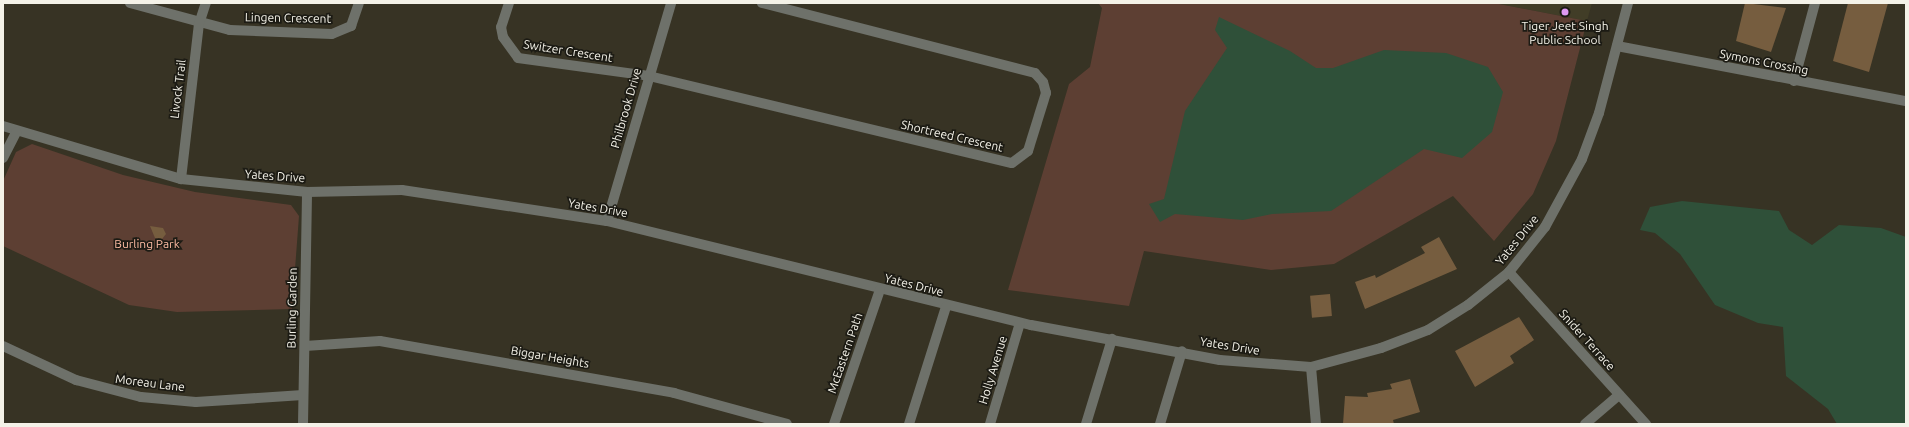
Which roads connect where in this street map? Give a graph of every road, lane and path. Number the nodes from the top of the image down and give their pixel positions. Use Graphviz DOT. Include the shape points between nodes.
graph roads {
  1 [pos="130,3"];
  2 [pos="206,3"];
  3 [pos="359,3"];
  4 [pos="509,3"];
  5 [pos="671,3"];
  6 [pos="762,3"];
  7 [pos="1628,3"];
  8 [pos="1815,3"];
  9 [pos="199,24"];
  10 [pos="1617,46"];
  11 [pos="649,76"];
  12 [pos="1794,81"];
  13 [pos="1906,101"];
  14 [pos="3,126"];
  15 [pos="16,132"];
  16 [pos="3,158"];
  17 [pos="181,179"];
  18 [pos="307,192"];
  19 [pos="607,222"];
  20 [pos="1509,272"];
  21 [pos="880,290"];
  22 [pos="946,307"];
  23 [pos="1020,323"];
  24 [pos="1112,339"];
  25 [pos="3,346"];
  26 [pos="305,346"];
  27 [pos="1182,351"];
  28 [pos="1311,366"];
  29 [pos="303,395"];
  30 [pos="1619,395"];
  31 [pos="303,424"];
  32 [pos="787,424"];
  33 [pos="834,424"];
  34 [pos="909,424"];
  35 [pos="990,424"];
  36 [pos="1086,424"];
  37 [pos="1160,424"];
  38 [pos="1316,424"];
  39 [pos="1585,424"];
  40 [pos="1646,424"];
  1 -- 9 [label="street"];
  2 -- 9 [label="street, Livock Trail"];
  3 -- 9 [label="street, Lingen Crescent" via="352,26 332,34 230,30"];
  4 -- 11 [label="street, Switzer Crescent" via="502,32 518,58"];
  5 -- 11 [label="street, Philbrook Drive"];
  6 -- 11 [label="street, Shortreed Crescent" via="1035,73 1043,82 1046,93 1028,151 1012,163"];
  7 -- 10 [label="street, Yates Drive"];
  8 -- 12 [label="street"];
  9 -- 17 [label="street, Livock Trail"];
  10 -- 12 [label="street, Symons Crossing"];
  10 -- 20 [label="street, Yates Drive" via="1599,113 1582,159 1545,227"];
  11 -- 19 [label="street, Philbrook Drive"];
  12 -- 13 [label="street, Symons Crossing"];
  14 -- 15 [label="street, Yates Drive"];
  15 -- 16 [label="street"];
  15 -- 17 [label="street, Yates Drive"];
  17 -- 18 [label="street, Yates Drive"];
  18 -- 19 [label="street, Yates Drive" via="402,190"];
  18 -- 26 [label="street, Burling Garden"];
  19 -- 21 [label="street, Yates Drive"];
  20 -- 28 [label="street, Yates Drive" via="1468,305 1428,330 1381,348"];
  20 -- 30 [label="street, Snider Terrace"];
  21 -- 22 [label="street, Yates Drive"];
  21 -- 33 [label="street, McEastern Path"];
  22 -- 23 [label="street, Yates Drive"];
  22 -- 34 [label="street"];
  23 -- 24 [label="street, Yates Drive"];
  23 -- 35 [label="street, Holly Avenue"];
  24 -- 27 [label="street, Yates Drive"];
  24 -- 36 [label="street"];
  25 -- 29 [label="street, Moreau Lane" via="76,380 141,398 196,402"];
  26 -- 29 [label="street, Burling Garden"];
  26 -- 32 [label="street, Biggar Heights" via="380,341 674,393"];
  27 -- 28 [label="street, Yates Drive" via="1220,360"];
  27 -- 37 [label="street"];
  28 -- 38 [label="street"];
  29 -- 31 [label="street, Burling Garden"];
  30 -- 39 [label="street"];
  30 -- 40 [label="street, Snider Terrace"];
}
